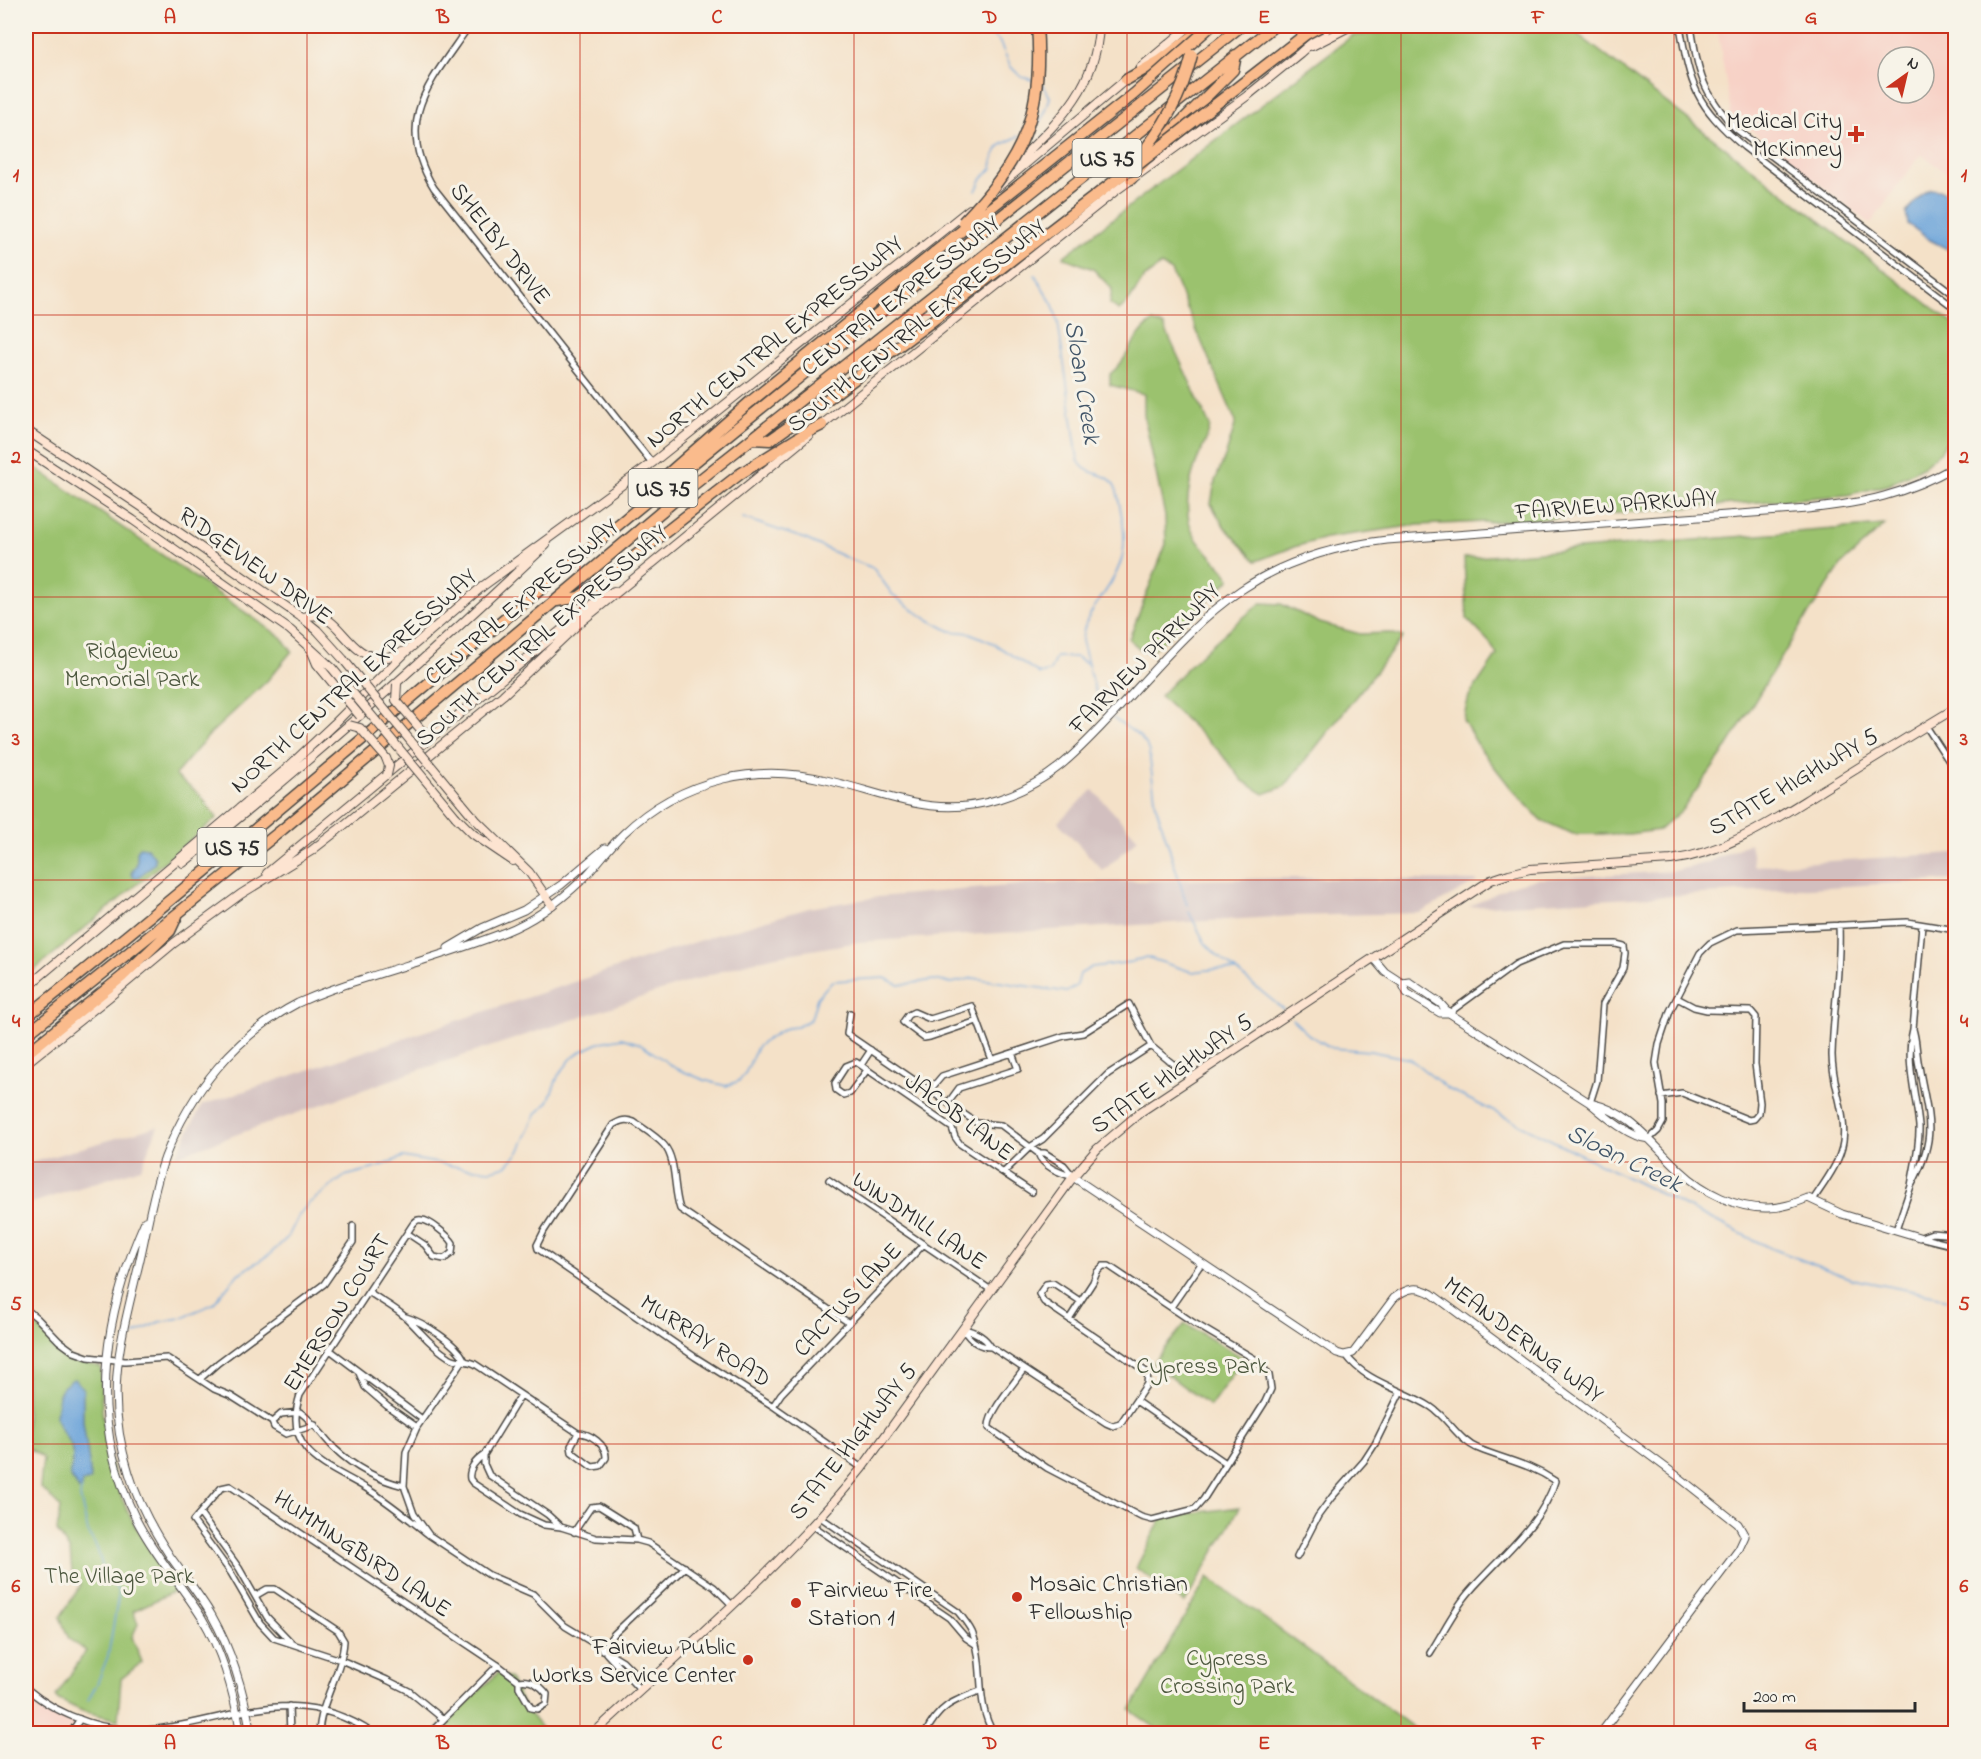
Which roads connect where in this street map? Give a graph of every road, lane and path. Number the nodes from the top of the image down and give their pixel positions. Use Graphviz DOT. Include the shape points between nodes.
graph roads {
  1 [pos="469,26"];
  2 [pos="1036,26"];
  3 [pos="1099,26"];
  4 [pos="1190,26"];
  5 [pos="1197,26"];
  6 [pos="1210,26"];
  7 [pos="1241,26"];
  8 [pos="1274,26"];
  9 [pos="1321,26"];
  10 [pos="1330,26"];
  11 [pos="1350,26"];
  12 [pos="1680,26"];
  13 [pos="1691,26"];
  14 [pos="1300,53"];
  15 [pos="1236,55"];
  16 [pos="1126,80"];
  17 [pos="1736,129"];
  18 [pos="1729,134"];
  19 [pos="1128,176"];
  20 [pos="975,205"];
  21 [pos="1864,227"];
  22 [pos="1858,235"];
  23 [pos="934,252"];
  24 [pos="1955,296"];
  25 [pos="1956,309"];
  26 [pos="822,425"];
  27 [pos="26,430"];
  28 [pos="752,439"];
  29 [pos="26,450"];
  30 [pos="652,463"];
  31 [pos="1956,466"];
  32 [pos="565,528"];
  33 [pos="214,556"];
  34 [pos="204,570"];
  35 [pos="550,581"];
  36 [pos="630,583"];
  37 [pos="554,602"];
  38 [pos="301,617"];
  39 [pos="407,651"];
  40 [pos="397,684"];
  41 [pos="377,701"];
  42 [pos="1956,708"];
  43 [pos="363,713"];
  44 [pos="350,725"];
  45 [pos="1926,726"];
  46 [pos="435,735"];
  47 [pos="417,750"];
  48 [pos="407,759"];
  49 [pos="1956,772"];
  50 [pos="387,775"];
  51 [pos="625,831"];
  52 [pos="529,872"];
  53 [pos="151,883"];
  54 [pos="241,894"];
  55 [pos="546,896"];
  56 [pos="552,905"];
  57 [pos="180,911"];
  58 [pos="1839,926"];
  59 [pos="1922,926"];
  60 [pos="1956,930"];
  61 [pos="435,956"];
  62 [pos="1373,958"];
  63 [pos="26,988"];
  64 [pos="60,989"];
  65 [pos="1677,998"];
  66 [pos="26,1006"];
  67 [pos="850,1013"];
  68 [pos="1449,1013"];
  69 [pos="26,1017"];
  70 [pos="977,1021"];
  71 [pos="1913,1029"];
  72 [pos="26,1035"];
  73 [pos="1151,1046"];
  74 [pos="871,1050"];
  75 [pos="1012,1053"];
  76 [pos="26,1054"];
  77 [pos="992,1060"];
  78 [pos="26,1063"];
  79 [pos="861,1065"];
  80 [pos="867,1070"];
  81 [pos="1190,1078"];
  82 [pos="930,1090"];
  83 [pos="1661,1096"];
  84 [pos="1590,1102"];
  85 [pos="948,1103"];
  86 [pos="1649,1139"];
  87 [pos="1030,1147"];
  88 [pos="1004,1172"];
  89 [pos="1073,1177"];
  90 [pos="829,1180"];
  91 [pos="1911,1186"];
  92 [pos="1032,1191"];
  93 [pos="1813,1200"];
  94 [pos="151,1207"];
  95 [pos="353,1226"];
  96 [pos="1896,1230"];
  97 [pos="407,1233"];
  98 [pos="1956,1235"];
  99 [pos="1919,1237"];
  100 [pos="924,1244"];
  101 [pos="1956,1246"];
  102 [pos="1201,1264"];
  103 [pos="991,1290"];
  104 [pos="369,1292"];
  105 [pos="1080,1301"];
  106 [pos="1171,1307"];
  107 [pos="26,1309"];
  108 [pos="404,1316"];
  109 [pos="1069,1319"];
  110 [pos="849,1323"];
  111 [pos="963,1329"];
  112 [pos="330,1350"];
  113 [pos="1346,1355"];
  114 [pos="107,1359"];
  115 [pos="464,1359"];
  116 [pos="117,1361"];
  117 [pos="1024,1369"];
  118 [pos="359,1374"];
  119 [pos="200,1379"];
  120 [pos="1400,1393"];
  121 [pos="522,1395"];
  122 [pos="1136,1401"];
  123 [pos="773,1406"];
  124 [pos="297,1411"];
  125 [pos="422,1419"];
  126 [pos="272,1422"];
  127 [pos="315,1425"];
  128 [pos="417,1427"];
  129 [pos="298,1431"];
  130 [pos="578,1433"];
  131 [pos="484,1455"];
  132 [pos="1226,1463"];
  133 [pos="862,1468"];
  134 [pos="404,1486"];
  135 [pos="200,1514"];
  136 [pos="820,1517"];
  137 [pos="812,1525"];
  138 [pos="561,1527"];
  139 [pos="574,1532"];
  140 [pos="429,1534"];
  141 [pos="637,1540"];
  142 [pos="1297,1557"];
  143 [pos="685,1567"];
  144 [pos="255,1596"];
  145 [pos="732,1605"];
  146 [pos="291,1642"];
  147 [pos="975,1644"];
  148 [pos="604,1651"];
  149 [pos="1430,1653"];
  150 [pos="341,1660"];
  151 [pos="498,1665"];
  152 [pos="519,1682"];
  153 [pos="643,1687"];
  154 [pos="26,1688"];
  155 [pos="980,1691"];
  156 [pos="289,1706"];
  157 [pos="247,1710"];
  158 [pos="324,1711"];
  159 [pos="237,1712"];
  160 [pos="80,1719"];
  161 [pos="443,1719"];
  162 [pos="70,1734"];
  163 [pos="241,1734"];
  164 [pos="251,1734"];
  165 [pos="290,1734"];
  166 [pos="319,1734"];
  167 [pos="374,1734"];
  168 [pos="429,1734"];
  169 [pos="593,1734"];
  170 [pos="926,1734"];
  171 [pos="994,1734"];
  172 [pos="1600,1734"];
  1 -- 30 [label="street, SHELBY DRIVE" via="419,105 416,141 423,169"];
  2 -- 23 [label="highway, bridge" via="1037,86 1020,146 995,187"];
  3 -- 20 [label="main road" via="1096,54 1076,99"];
  4 -- 16 [label="main road, NORTH CENTRAL EXPRESSWAY"];
  5 -- 19 [label="highway, bridge" via="1188,73 1172,110"];
  6 -- 16 [label="highway"];
  6 -- 23 [label="highway, bridge" via="1134,94"];
  7 -- 35 [label="highway, CENTRAL EXPRESSWAY / US 75" via="777,394"];
  8 -- 15 [label="highway, CENTRAL EXPRESSWAY / US 75"];
  9 -- 19 [label="highway, bridge" via="1299,39"];
  10 -- 14 [label="main road, SOUTH CENTRAL EXPRESSWAY"];
  11 -- 14 [label="main road"];
  12 -- 18 [label="street" via="1697,94"];
  13 -- 17 [label="street" via="1695,58 1704,82 1713,102"];
  14 -- 19 [label="main road, SOUTH CENTRAL EXPRESSWAY" via="1247,96"];
  15 -- 19 [label="highway" via="1233,70"];
  15 -- 28 [label="highway, CENTRAL EXPRESSWAY / US 75"];
  16 -- 20 [label="main road, NORTH CENTRAL EXPRESSWAY"];
  17 -- 18 [label="street"];
  17 -- 21 [label="street"];
  18 -- 22 [label="street"];
  19 -- 26 [label="main road, SOUTH CENTRAL EXPRESSWAY"];
  19 -- 28 [label="highway" via="770,440"];
  20 -- 30 [label="main road, NORTH CENTRAL EXPRESSWAY"];
  21 -- 22 [label="street"];
  21 -- 24 [label="street"];
  22 -- 25 [label="street"];
  23 -- 35 [label="highway" via="750,402"];
  26 -- 36 [label="main road, SOUTH CENTRAL EXPRESSWAY"];
  26 -- 37 [label="highway" via="741,474 579,597"];
  27 -- 33 [label="main road, RIDGEVIEW DRIVE"];
  28 -- 37 [label="highway, CENTRAL EXPRESSWAY / US 75"];
  29 -- 34 [label="main road, RIDGEVIEW DRIVE"];
  30 -- 32 [label="main road, NORTH CENTRAL EXPRESSWAY"];
  31 -- 51 [label="street, FAIRVIEW PARKWAY" via="1887,496 1846,505 1387,540 1338,549 1292,564 1244,588 1211,614 1083,746 1034,785 982,804 921,805 823,779 752,775 684,792"];
  32 -- 39 [label="main road, NORTH CENTRAL EXPRESSWAY" via="483,586"];
  32 -- 40 [label="main road"];
  33 -- 34 [label="main road"];
  33 -- 38 [label="main road, RIDGEVIEW DRIVE"];
  34 -- 43 [label="main road, RIDGEVIEW DRIVE, bridge" via="290,630 332,668"];
  35 -- 64 [label="highway, CENTRAL EXPRESSWAY / US 75"];
  36 -- 46 [label="main road" via="599,600"];
  36 -- 54 [label="main road, SOUTH CENTRAL EXPRESSWAY" via="503,695 347,823 311,851"];
  37 -- 57 [label="highway, CENTRAL EXPRESSWAY / US 75"];
  38 -- 39 [label="main road" via="322,616 373,656 382,658"];
  38 -- 41 [label="main road, RIDGEVIEW DRIVE, bridge" via="317,630"];
  39 -- 53 [label="main road, NORTH CENTRAL EXPRESSWAY" via="285,770"];
  40 -- 41 [label="main road"];
  40 -- 46 [label="main road, bridge" via="396,700 422,731"];
  41 -- 43 [label="main road, bridge"];
  41 -- 47 [label="main road, RIDGEVIEW DRIVE, bridge"];
  42 -- 45 [label="main road, STATE HIGHWAY 5"];
  43 -- 44 [label="main road, bridge"];
  43 -- 48 [label="main road, RIDGEVIEW DRIVE, bridge"];
  44 -- 50 [label="main road, bridge" via="360,728 386,758"];
  44 -- 53 [label="main road" via="174,869"];
  45 -- 49 [label="street"];
  45 -- 62 [label="main road, STATE HIGHWAY 5" via="1730,844 1671,860 1537,868 1509,874 1479,887"];
  46 -- 47 [label="main road"];
  47 -- 48 [label="main road, bridge"];
  47 -- 52 [label="main road, RIDGEVIEW DRIVE, bridge" via="476,820"];
  48 -- 50 [label="main road"];
  48 -- 52 [label="main road, RIDGEVIEW DRIVE, bridge" via="473,834"];
  50 -- 54 [label="main road"];
  51 -- 55 [label="street, FAIRVIEW PARKWAY"];
  51 -- 56 [label="street, FAIRVIEW PARKWAY" via="581,881"];
  52 -- 55 [label="main road, RIDGEVIEW DRIVE"];
  53 -- 63 [label="main road, NORTH CENTRAL EXPRESSWAY"];
  54 -- 78 [label="main road, SOUTH CENTRAL EXPRESSWAY"];
  55 -- 56 [label="main road, RIDGEVIEW DRIVE"];
  55 -- 61 [label="street, FAIRVIEW PARKWAY"];
  56 -- 61 [label="street, FAIRVIEW PARKWAY" via="507,931"];
  57 -- 72 [label="highway, CENTRAL EXPRESSWAY / US 75"];
  57 -- 76 [label="highway" via="170,931 123,976"];
  58 -- 59 [label="street" via="1906,922"];
  58 -- 65 [label="street" via="1737,930 1723,935 1700,953"];
  58 -- 93 [label="street" via="1832,1057 1843,1116 1843,1144"];
  59 -- 60 [label="street"];
  59 -- 71 [label="street"];
  61 -- 94 [label="street, FAIRVIEW PARKWAY" via="305,1000 237,1046 185,1113 166,1156"];
  62 -- 68 [label="street" via="1385,972 1409,982"];
  62 -- 81 [label="main road, STATE HIGHWAY 5"];
  64 -- 66 [label="highway"];
  64 -- 69 [label="highway, CENTRAL EXPRESSWAY / US 75"];
  65 -- 83 [label="street" via="1659,1044 1656,1063"];
  65 -- 83 [label="street" via="1694,1007 1751,1011 1756,1017 1759,1113 1749,1120 1682,1093"];
  67 -- 74 [label="street" via="847,1034"];
  68 -- 84 [label="street"];
  68 -- 84 [label="street" via="1516,964 1564,944 1624,946 1623,968 1603,1004 1597,1081"];
  70 -- 70 [label="street" via="972,1006 930,1019 914,1011 903,1022 924,1038 930,1038"];
  70 -- 77 [label="street"];
  71 -- 91 [label="street" via="1910,1073 1919,1130"];
  71 -- 91 [label="street" via="1930,1128 1922,1166"];
  73 -- 75 [label="street" via="1129,1004 1083,1034"];
  73 -- 81 [label="street"];
  73 -- 87 [label="street" via="1108,1074 1043,1139"];
  74 -- 79 [label="street"];
  74 -- 82 [label="street"];
  75 -- 77 [label="street"];
  75 -- 85 [label="street" via="1018,1069 959,1088"];
  77 -- 82 [label="street" via="942,1076"];
  79 -- 80 [label="street, JACOB LANE"];
  79 -- 80 [label="street" via="856,1062 846,1066 835,1083 836,1090 843,1095 850,1093"];
  80 -- 88 [label="street, JACOB LANE" via="952,1128 960,1144"];
  81 -- 89 [label="main road, STATE HIGHWAY 5" via="1119,1129"];
  82 -- 85 [label="street"];
  83 -- 86 [label="street" via="1663,1122"];
  84 -- 86 [label="street" via="1608,1107"];
  85 -- 87 [label="street" via="977,1123 1001,1125"];
  86 -- 93 [label="street" via="1681,1171 1713,1194 1743,1206 1767,1208"];
  87 -- 88 [label="street"];
  87 -- 89 [label="street" via="1064,1165"];
  88 -- 92 [label="street, JACOB LANE"];
  89 -- 102 [label="street"];
  89 -- 103 [label="main road, STATE HIGHWAY 5"];
  90 -- 100 [label="street, WINDMILL LANE"];
  91 -- 96 [label="street"];
  93 -- 96 [label="street" via="1842,1214"];
  94 -- 114 [label="street, FAIRVIEW PARKWAY" via="128,1258"];
  94 -- 116 [label="street, FAIRVIEW PARKWAY"];
  95 -- 119 [label="street" via="353,1242 324,1284"];
  96 -- 99 [label="street"];
  97 -- 97 [label="street, EMERSON COURT" via="438,1259 448,1257 453,1250 452,1239 424,1220 417,1220"];
  97 -- 104 [label="street, EMERSON COURT"];
  98 -- 99 [label="street" via="1932,1233"];
  99 -- 101 [label="street"];
  100 -- 103 [label="street, WINDMILL LANE"];
  100 -- 110 [label="street, CACTUS LANE"];
  102 -- 106 [label="street"];
  102 -- 113 [label="street" via="1337,1353"];
  103 -- 111 [label="main road, STATE HIGHWAY 5"];
  104 -- 108 [label="street"];
  104 -- 112 [label="street, EMERSON COURT"];
  105 -- 106 [label="street" via="1097,1272 1109,1266"];
  105 -- 109 [label="street"];
  105 -- 109 [label="street" via="1053,1283 1043,1288 1040,1294 1044,1302"];
  106 -- 132 [label="street" via="1258,1361 1269,1376 1268,1396"];
  107 -- 114 [label="street" via="68,1349"];
  108 -- 115 [label="street" via="454,1345"];
  108 -- 115 [label="street" via="427,1341 454,1360"];
  109 -- 122 [label="street" via="1148,1373 1147,1384"];
  110 -- 123 [label="street, CACTUS LANE"];
  110 -- 123 [label="street, MURRAY ROAD" via="680,1209 672,1159 666,1147 634,1122 621,1120 613,1125 539,1240 538,1249 695,1358"];
  111 -- 117 [label="street" via="971,1330"];
  111 -- 133 [label="main road, STATE HIGHWAY 5"];
  112 -- 118 [label="street"];
  112 -- 124 [label="street, EMERSON COURT" via="300,1395"];
  113 -- 120 [label="street" via="1353,1365"];
  113 -- 172 [label="street, MEANDERING WAY" via="1355,1350 1395,1298 1408,1289 1422,1288 1680,1478 1745,1533 1739,1549"];
  114 -- 116 [label="street"];
  114 -- 159 [label="street, FAIRVIEW PARKWAY" via="105,1408 119,1475 136,1520 215,1644"];
  115 -- 121 [label="street"];
  115 -- 125 [label="street"];
  116 -- 119 [label="street" via="167,1358"];
  116 -- 157 [label="street, FAIRVIEW PARKWAY" via="118,1428 132,1482 150,1523 225,1640"];
  117 -- 122 [label="street" via="1106,1424 1120,1424"];
  117 -- 132 [label="street" via="988,1423 989,1428 1047,1468 1141,1517 1152,1520 1194,1509"];
  118 -- 125 [label="street"];
  118 -- 128 [label="street" via="365,1388"];
  119 -- 126 [label="street"];
  120 -- 142 [label="street" via="1375,1444 1322,1511"];
  120 -- 149 [label="street" via="1432,1408 1478,1448 1526,1465 1555,1481 1526,1530 1469,1592"];
  121 -- 130 [label="street"];
  121 -- 131 [label="street"];
  122 -- 132 [label="street"];
  123 -- 133 [label="street, MURRAY ROAD"];
  124 -- 126 [label="street, EMERSON COURT" via="281,1414"];
  124 -- 127 [label="street, EMERSON COURT"];
  124 -- 129 [label="street, EMERSON COURT"];
  125 -- 128 [label="street"];
  126 -- 129 [label="street, EMERSON COURT" via="285,1434"];
  127 -- 129 [label="street, EMERSON COURT"];
  127 -- 134 [label="street, EMERSON COURT" via="353,1463 375,1477"];
  128 -- 134 [label="street" via="406,1452"];
  129 -- 140 [label="street, EMERSON COURT" via="307,1450 320,1463 369,1490"];
  130 -- 130 [label="street" via="572,1452 592,1467 600,1466 606,1450 584,1433"];
  131 -- 138 [label="street" via="489,1475"];
  131 -- 138 [label="street" via="470,1470 473,1483 520,1514 544,1525"];
  133 -- 136 [label="main road, STATE HIGHWAY 5"];
  134 -- 140 [label="street" via="414,1514"];
  135 -- 144 [label="street"];
  135 -- 146 [label="street, HUMMINGBIRD LANE" via="193,1521 225,1564 260,1623 274,1638"];
  135 -- 151 [label="street, HUMMINGBIRD LANE" via="221,1488 230,1486"];
  136 -- 137 [label="main road, STATE HIGHWAY 5"];
  136 -- 147 [label="street" via="958,1612 973,1633"];
  137 -- 145 [label="main road, STATE HIGHWAY 5"];
  137 -- 147 [label="street" via="949,1618"];
  138 -- 139 [label="street"];
  139 -- 141 [label="street" via="596,1538"];
  139 -- 141 [label="street" via="589,1510 599,1506 634,1528"];
  140 -- 148 [label="street, EMERSON COURT" via="489,1575 533,1594 565,1626"];
  141 -- 143 [label="street" via="655,1546"];
  143 -- 145 [label="street"];
  143 -- 148 [label="street" via="614,1634"];
  144 -- 146 [label="street" via="267,1617"];
  144 -- 150 [label="street" via="275,1589 338,1631 344,1641"];
  145 -- 153 [label="main road, STATE HIGHWAY 5"];
  146 -- 150 [label="street"];
  147 -- 155 [label="street"];
  148 -- 153 [label="street, EMERSON COURT" via="623,1661"];
  150 -- 158 [label="street"];
  150 -- 161 [label="street" via="409,1691"];
  151 -- 152 [label="street, HUMMINGBIRD LANE"];
  151 -- 161 [label="street"];
  152 -- 152 [label="street, HUMMINGBIRD LANE" via="531,1708 546,1704 547,1694 543,1690 531,1681"];
  153 -- 169 [label="main road, STATE HIGHWAY 5"];
  154 -- 160 [label="street" via="47,1704"];
  155 -- 170 [label="street" via="938,1711"];
  155 -- 171 [label="street" via="983,1710"];
  156 -- 157 [label="street"];
  156 -- 158 [label="street"];
  156 -- 165 [label="street"];
  157 -- 159 [label="street"];
  157 -- 164 [label="street, FAIRVIEW PARKWAY"];
  158 -- 166 [label="street"];
  158 -- 167 [label="street"];
  159 -- 160 [label="street" via="156,1729 130,1730"];
  159 -- 163 [label="street, FAIRVIEW PARKWAY"];
  160 -- 162 [label="street"];
  161 -- 168 [label="street"];
}
